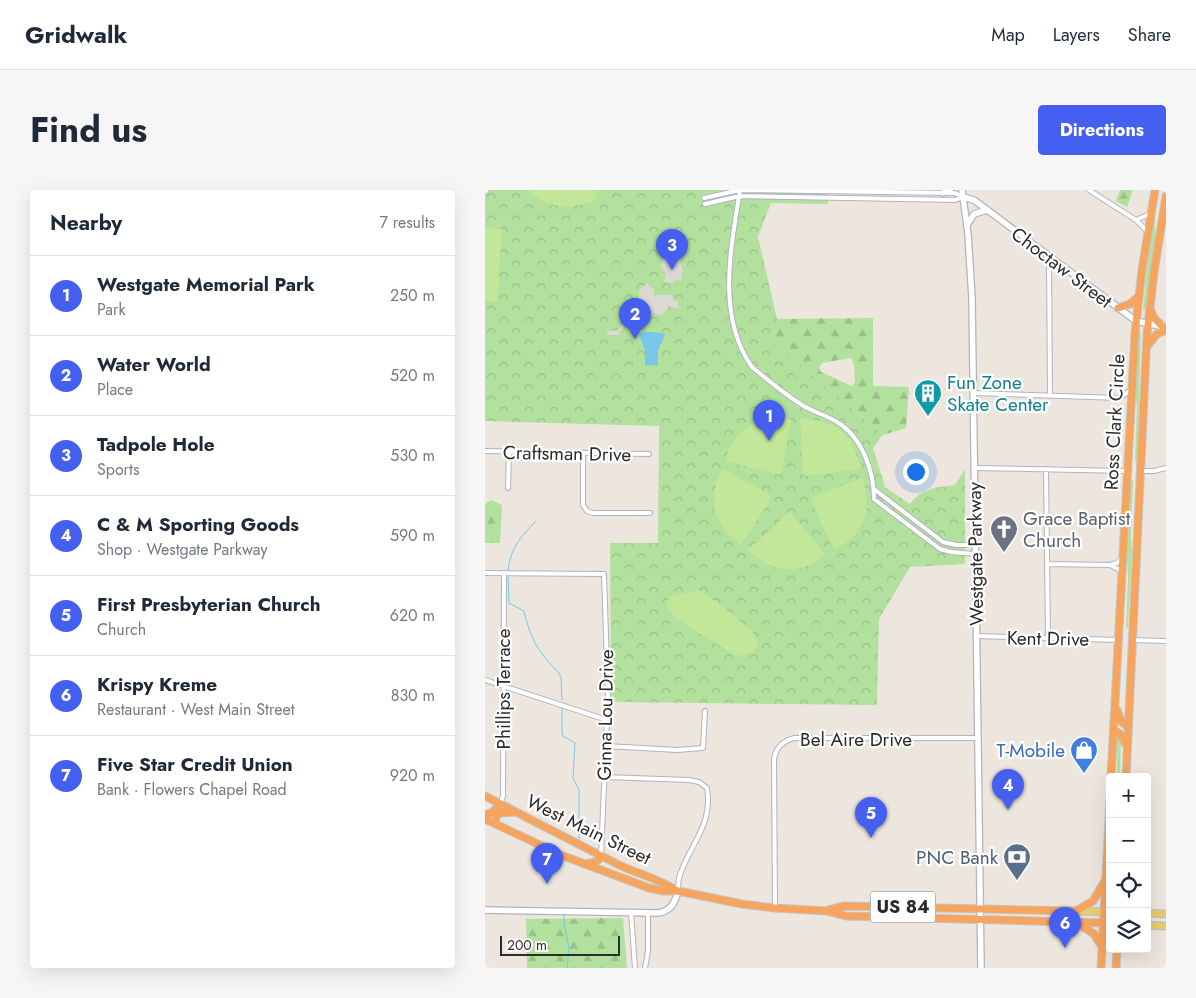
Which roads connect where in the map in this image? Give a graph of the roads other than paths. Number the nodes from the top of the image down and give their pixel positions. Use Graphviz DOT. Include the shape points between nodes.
graph roads {
  1 [pos="740,190"];
  2 [pos="949,190"];
  3 [pos="962,190"];
  4 [pos="1089,190"];
  5 [pos="1155,190"];
  6 [pos="943,193"];
  7 [pos="739,196"];
  8 [pos="1166,196"];
  9 [pos="963,197"];
  10 [pos="704,198"];
  11 [pos="705,204"];
  12 [pos="987,210"];
  13 [pos="1150,214"];
  14 [pos="1136,220"];
  15 [pos="967,225"];
  16 [pos="1147,231"];
  17 [pos="1049,257"];
  18 [pos="1138,296"];
  19 [pos="1118,308"];
  20 [pos="1149,308"];
  21 [pos="1136,321"];
  22 [pos="1148,324"];
  23 [pos="1165,328"];
  24 [pos="1146,346"];
  25 [pos="1132,389"];
  26 [pos="973,393"];
  27 [pos="1050,396"];
  28 [pos="1120,398"];
  29 [pos="1131,408"];
  30 [pos="485,451"];
  31 [pos="509,452"];
  32 [pos="583,453"];
  33 [pos="649,454"];
  34 [pos="1128,454"];
  35 [pos="974,468"];
  36 [pos="1166,468"];
  37 [pos="1046,469"];
  38 [pos="1127,471"];
  39 [pos="1140,471"];
  40 [pos="1139,486"];
  41 [pos="508,488"];
  42 [pos="874,489"];
  43 [pos="650,513"];
  44 [pos="975,545"];
  45 [pos="975,554"];
  46 [pos="1123,556"];
  47 [pos="1047,564"];
  48 [pos="1110,566"];
  49 [pos="485,573"];
  50 [pos="504,574"];
  51 [pos="1122,575"];
  52 [pos="1120,622"];
  53 [pos="976,636"];
  54 [pos="1048,638"];
  55 [pos="1119,640"];
  56 [pos="1131,640"];
  57 [pos="1166,641"];
  58 [pos="1131,655"];
  59 [pos="485,680"];
  60 [pos="503,685"];
  61 [pos="1115,705"];
  62 [pos="705,711"];
  63 [pos="607,720"];
  64 [pos="1128,727"];
  65 [pos="1114,730"];
  66 [pos="977,738"];
  67 [pos="606,746"];
  68 [pos="1127,746"];
  69 [pos="1111,773"];
  70 [pos="1125,773"];
  71 [pos="605,776"];
  72 [pos="485,796"];
  73 [pos="500,804"];
  74 [pos="517,813"];
  75 [pos="485,815"];
  76 [pos="1109,818"];
  77 [pos="485,819"];
  78 [pos="493,823"];
  79 [pos="592,851"];
  80 [pos="601,856"];
  81 [pos="592,862"];
  82 [pos="1107,863"];
  83 [pos="583,864"];
  84 [pos="1106,879"];
  85 [pos="678,891"];
  86 [pos="775,908"];
  87 [pos="980,908"];
  88 [pos="485,910"];
  89 [pos="827,910"];
  90 [pos="1076,911"];
  91 [pos="631,912"];
  92 [pos="1106,912"];
  93 [pos="648,913"];
  94 [pos="1151,913"];
  95 [pos="1166,914"];
  96 [pos="981,919"];
  97 [pos="1076,922"];
  98 [pos="1106,923"];
  99 [pos="1151,925"];
  100 [pos="1166,926"];
  101 [pos="1106,928"];
  102 [pos="1102,948"];
  103 [pos="1117,953"];
  104 [pos="635,968"];
  105 [pos="645,968"];
  106 [pos="981,968"];
  107 [pos="1101,968"];
  108 [pos="1116,968"];
  1 -- 6 [label="street, Choctaw Street"];
  1 -- 7 [label="street"];
  1 -- 10 [label="street, Choctaw Street"];
  2 -- 6 [label="main road"];
  3 -- 9 [label="main road, Westgate Parkway"];
  4 -- 14 [label="street"];
  5 -- 13 [label="highway, Ross Clark Circle"];
  6 -- 9 [label="street, Choctaw Street"];
  7 -- 9 [label="street" via="955,200"];
  7 -- 11 [label="street"];
  7 -- 42 [label="street" via="729,275 733,324 742,350 752,367 785,394 849,430 865,455"];
  8 -- 20 [label="highway, Ross Clark Circle"];
  9 -- 12 [label="main road, Choctaw Street" via="974,200"];
  9 -- 15 [label="main road, Westgate Parkway"];
  12 -- 15 [label="main road" via="975,214"];
  12 -- 17 [label="main road, Choctaw Street"];
  13 -- 14 [label="street"];
  13 -- 16 [label="highway, Ross Clark Circle"];
  14 -- 16 [label="street"];
  15 -- 26 [label="main road, Westgate Parkway"];
  16 -- 18 [label="highway, Ross Clark Circle"];
  17 -- 19 [label="main road, Choctaw Street"];
  17 -- 27 [label="street"];
  18 -- 19 [label="highway" via="1130,304"];
  18 -- 21 [label="highway, Ross Clark Circle"];
  19 -- 21 [label="main road, Choctaw Street"];
  20 -- 22 [label="highway, Ross Clark Circle"];
  20 -- 23 [label="highway"];
  21 -- 22 [label="main road, Choctaw Street"];
  21 -- 25 [label="highway, Ross Clark Circle"];
  22 -- 23 [label="main road, Choctaw Street"];
  22 -- 24 [label="highway, Ross Clark Circle"];
  23 -- 24 [label="highway"];
  24 -- 39 [label="highway, Ross Clark Circle"];
  25 -- 28 [label="street"];
  25 -- 29 [label="highway, Ross Clark Circle"];
  26 -- 27 [label="street"];
  26 -- 35 [label="main road, Westgate Parkway"];
  27 -- 28 [label="street"];
  28 -- 29 [label="street"];
  29 -- 34 [label="highway, Ross Clark Circle"];
  30 -- 31 [label="street, Craftsman Drive"];
  31 -- 32 [label="street, Craftsman Drive"];
  31 -- 41 [label="street"];
  32 -- 33 [label="street, Craftsman Drive"];
  32 -- 43 [label="street" via="583,505 587,511"];
  34 -- 38 [label="highway, Ross Clark Circle"];
  34 -- 39 [label="highway"];
  35 -- 37 [label="street"];
  35 -- 44 [label="main road, Westgate Parkway"];
  36 -- 39 [label="street"];
  37 -- 38 [label="street"];
  37 -- 47 [label="street"];
  38 -- 40 [label="highway"];
  38 -- 46 [label="highway, Ross Clark Circle"];
  39 -- 40 [label="highway, Ross Clark Circle"];
  40 -- 56 [label="highway, Ross Clark Circle"];
  42 -- 44 [label="street" via="943,542"];
  42 -- 45 [label="street" via="874,499 940,549"];
  44 -- 45 [label="main road, Westgate Parkway"];
  45 -- 53 [label="main road, Westgate Parkway"];
  46 -- 48 [label="street"];
  46 -- 51 [label="highway, Ross Clark Circle"];
  47 -- 48 [label="street"];
  47 -- 54 [label="street"];
  48 -- 51 [label="street"];
  49 -- 50 [label="street"];
  50 -- 60 [label="street, Phillips Terrace"];
  50 -- 63 [label="street, Ginna Lou Drive" via="604,574"];
  51 -- 52 [label="highway, Ross Clark Circle"];
  52 -- 55 [label="highway, Ross Clark Circle"];
  52 -- 56 [label="highway"];
  53 -- 54 [label="street, Kent Drive"];
  53 -- 66 [label="main road, Westgate Parkway"];
  54 -- 55 [label="street, Kent Drive"];
  55 -- 58 [label="highway"];
  55 -- 61 [label="highway, Ross Clark Circle"];
  56 -- 57 [label="street"];
  56 -- 58 [label="highway, Ross Clark Circle"];
  58 -- 64 [label="highway, Ross Clark Circle"];
  59 -- 60 [label="street"];
  60 -- 63 [label="street"];
  60 -- 73 [label="street, Phillips Terrace" via="503,796"];
  61 -- 64 [label="highway" via="1121,721"];
  61 -- 65 [label="highway, Ross Clark Circle"];
  62 -- 67 [label="street" via="703,748 677,750"];
  63 -- 67 [label="street, Ginna Lou Drive"];
  64 -- 68 [label="highway, Ross Clark Circle"];
  65 -- 68 [label="highway"];
  65 -- 69 [label="highway, Ross Clark Circle"];
  66 -- 86 [label="street, Bel Aire Drive" via="794,738 783,743 774,759"];
  66 -- 87 [label="main road, Westgate Parkway"];
  67 -- 71 [label="street, Ginna Lou Drive"];
  68 -- 70 [label="highway, Ross Clark Circle"];
  71 -- 80 [label="street, Ginna Lou Drive"];
  71 -- 85 [label="street" via="689,780 707,788 706,822 681,872"];
  72 -- 73 [label="highway, West Main Street / US 84"];
  73 -- 74 [label="highway, West Main Street / US 84"];
  73 -- 75 [label="highway"];
  74 -- 78 [label="highway" via="499,814"];
  74 -- 79 [label="highway, West Main Street / US 84"];
  76 -- 82 [label="highway"];
  77 -- 78 [label="highway, West Main Street / US 84"];
  78 -- 83 [label="highway, West Main Street / US 84"];
  79 -- 80 [label="highway, West Main Street / US 84"];
  79 -- 81 [label="highway"];
  80 -- 81 [label="highway"];
  80 -- 85 [label="highway, West Main Street / US 84" via="665,882"];
  81 -- 83 [label="highway"];
  83 -- 85 [label="highway, West Main Street / US 84" via="663,892"];
  84 -- 90 [label="highway" via="1093,901"];
  85 -- 86 [label="highway, West Main Street / US 84"];
  85 -- 93 [label="main road" via="670,908"];
  86 -- 89 [label="highway, West Main Street / US 84"];
  87 -- 89 [label="highway, West Main Street / US 84" via="845,906"];
  87 -- 90 [label="highway, West Main Street / US 84"];
  87 -- 96 [label="main road, Westgate Parkway"];
  88 -- 91 [label="main road"];
  89 -- 96 [label="highway, West Main Street / US 84" via="846,916"];
  90 -- 92 [label="main road, West Main Street"];
  91 -- 93 [label="main road"];
  91 -- 104 [label="street"];
  93 -- 105 [label="street"];
  94 -- 95 [label="main road"];
  96 -- 97 [label="highway, West Main Street / US 84"];
  96 -- 106 [label="main road, Westgate Parkway"];
  97 -- 98 [label="highway, West Main Street / US 84"];
  97 -- 102 [label="highway" via="1095,934"];
  99 -- 100 [label="main road"];
  101 -- 102 [label="highway"];
  102 -- 107 [label="highway"];
  103 -- 108 [label="highway"];
}
